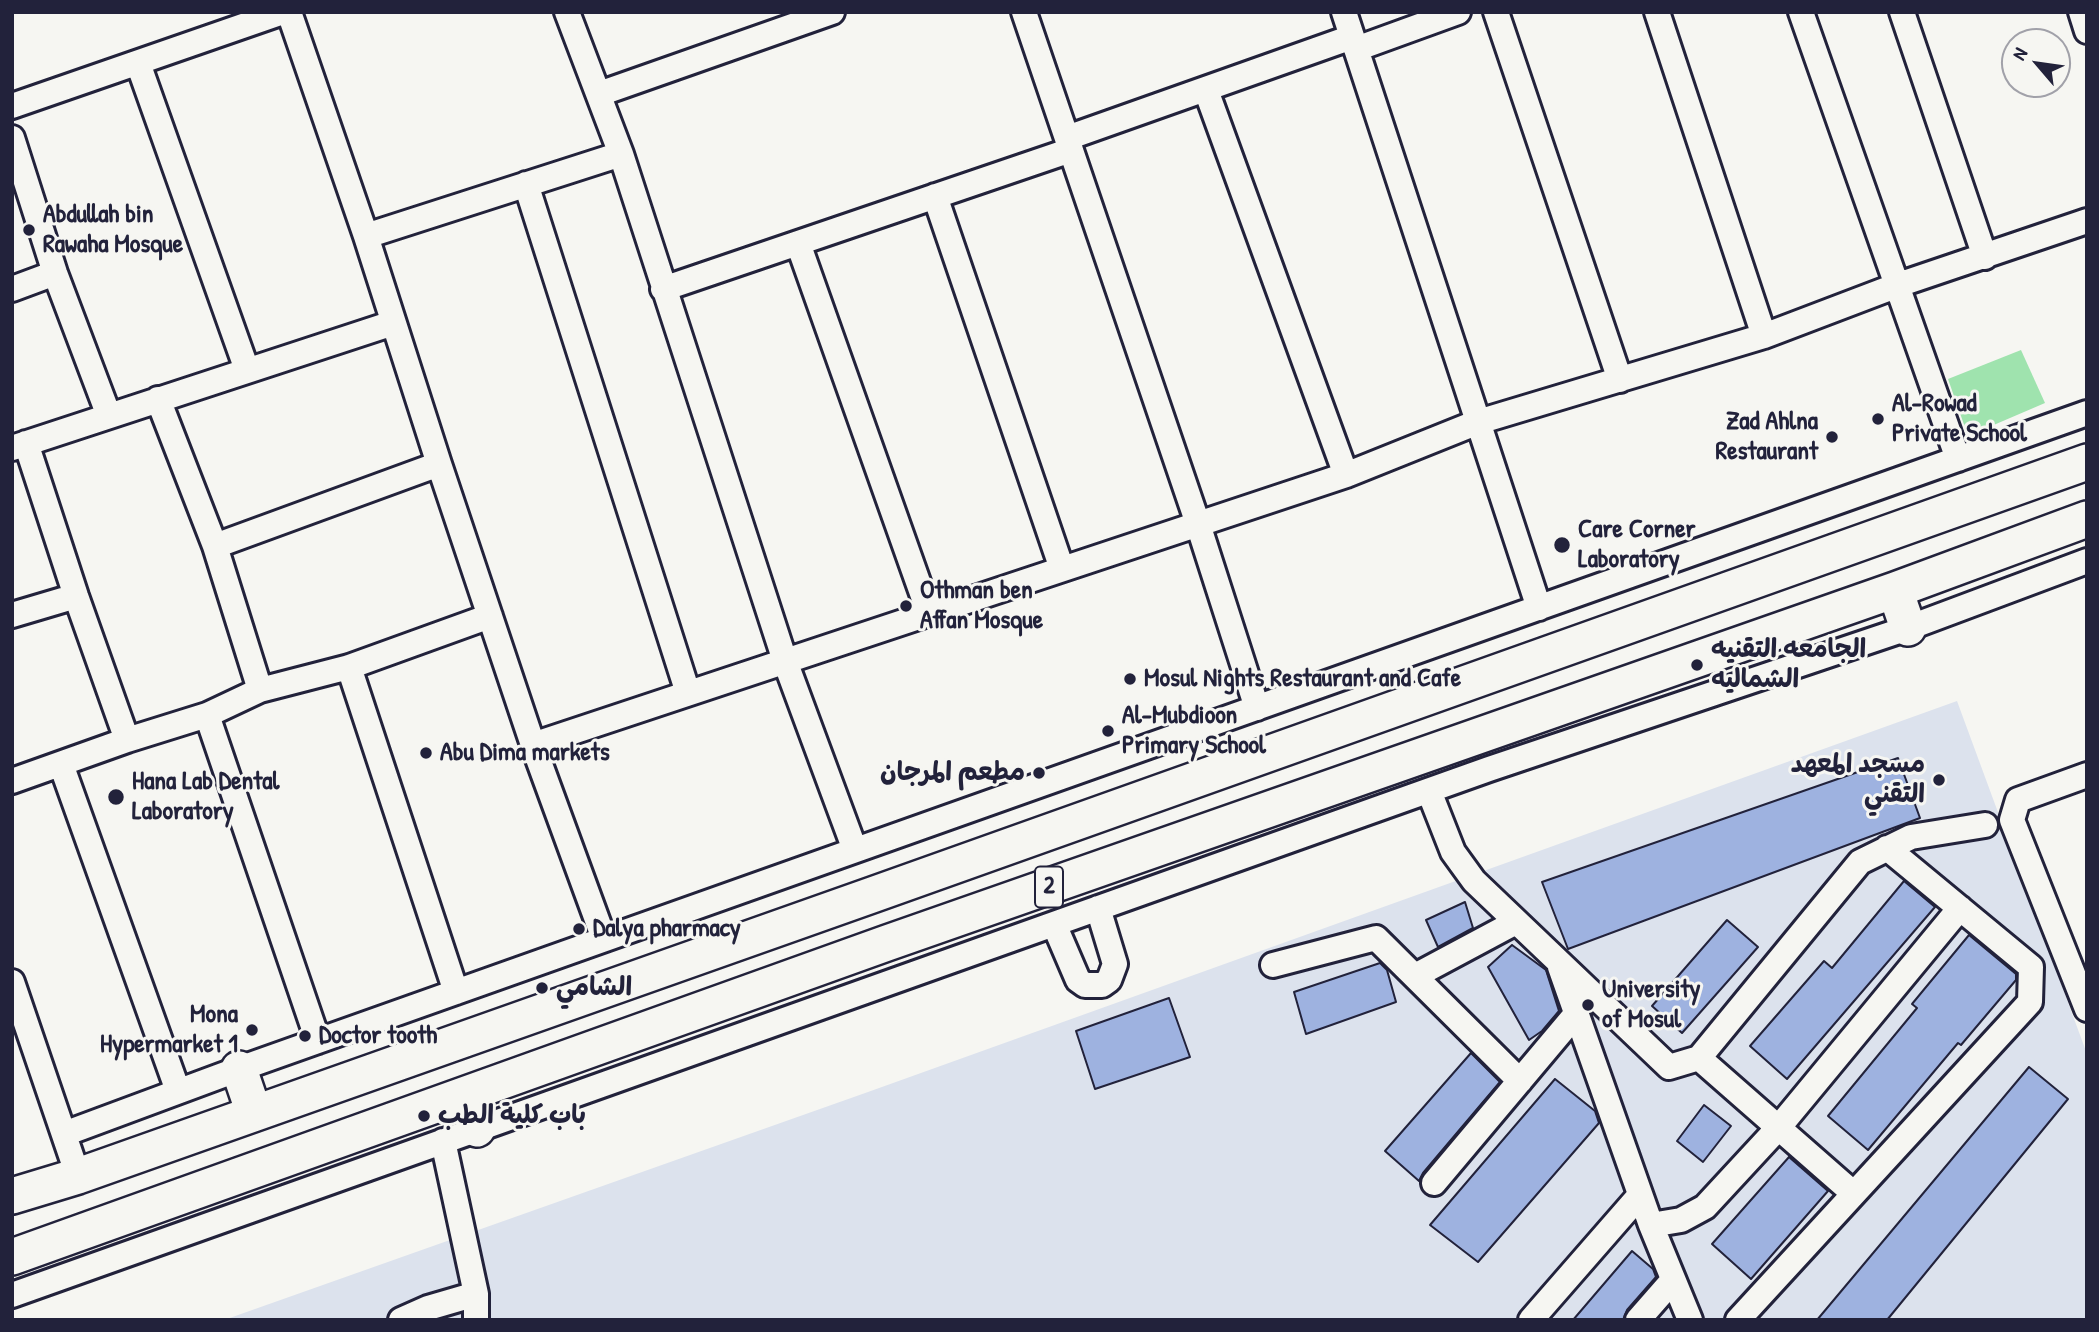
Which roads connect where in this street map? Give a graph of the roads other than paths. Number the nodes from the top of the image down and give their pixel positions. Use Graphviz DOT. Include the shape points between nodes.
graph roads {
  1 [pos="283,12"];
  2 [pos="289,12"];
  3 [pos="567,12"];
  4 [pos="832,12"];
  5 [pos="1024,12"];
  6 [pos="1344,12"];
  7 [pos="1458,12"];
  8 [pos="1496,12"];
  9 [pos="1657,12"];
  10 [pos="1801,12"];
  11 [pos="1902,12"];
  12 [pos="2081,12"];
  13 [pos="2087,31"];
  14 [pos="1354,43"];
  15 [pos="138,63"];
  16 [pos="1206,90"];
  17 [pos="599,94"];
  18 [pos="12,106"];
  19 [pos="12,138"];
  20 [pos="1069,144"];
  21 [pos="621,154"];
  22 [pos="526,184"];
  23 [pos="935,196"];
  24 [pos="2087,221"];
  25 [pos="366,236"];
  26 [pos="798,243"];
  27 [pos="1984,257"];
  28 [pos="55,273"];
  29 [pos="1898,285"];
  30 [pos="12,289"];
  31 [pos="663,289"];
  32 [pos="393,323"];
  33 [pos="1764,336"];
  34 [pos="247,370"];
  35 [pos="1620,380"];
  36 [pos="158,399"];
  37 [pos="2087,413"];
  38 [pos="109,416"];
  39 [pos="1478,422"];
  40 [pos="19,446"];
  41 [pos="1958,459"];
  42 [pos="2087,462"];
  43 [pos="439,464"];
  44 [pos="1346,475"];
  45 [pos="2087,519"];
  46 [pos="1198,524"];
  47 [pos="215,546"];
  48 [pos="2087,561"];
  49 [pos="1062,569"];
  50 [pos="1895,590"];
  51 [pos="76,596"];
  52 [pos="1539,608"];
  53 [pos="929,613"];
  54 [pos="12,615"];
  55 [pos="490,616"];
  56 [pos="1908,628"];
  57 [pos="785,661"];
  58 [pos="349,667"];
  59 [pos="260,690"];
  60 [pos="688,693"];
  61 [pos="1257,708"];
  62 [pos="207,715"];
  63 [pos="127,740"];
  64 [pos="533,745"];
  65 [pos="61,764"];
  66 [pos="2087,775"];
  67 [pos="12,781"];
  68 [pos="1429,791"];
  69 [pos="1984,825"];
  70 [pos="1888,848"];
  71 [pos="855,850"];
  72 [pos="872,895"];
  73 [pos="1098,908"];
  74 [pos="1959,908"];
  75 [pos="1516,922"];
  76 [pos="1054,924"];
  77 [pos="604,939"];
  78 [pos="887,943"];
  79 [pos="1558,963"];
  80 [pos="1273,965"];
  81 [pos="2080,975"];
  82 [pos="1415,976"];
  83 [pos="12,982"];
  84 [pos="456,992"];
  85 [pos="2087,1009"];
  86 [pos="1576,1014"];
  87 [pos="318,1041"];
  88 [pos="1699,1058"];
  89 [pos="239,1069"];
  90 [pos="1520,1080"];
  91 [pos="178,1091"];
  92 [pos="466,1095"];
  93 [pos="254,1113"];
  94 [pos="1779,1128"];
  95 [pos="477,1129"];
  96 [pos="64,1134"];
  97 [pos="443,1141"];
  98 [pos="78,1176"];
  99 [pos="1434,1183"];
  100 [pos="1853,1193"];
  101 [pos="1640,1195"];
  102 [pos="12,1196"];
  103 [pos="1651,1225"];
  104 [pos="12,1257"];
  105 [pos="1673,1280"];
  106 [pos="476,1294"];
  107 [pos="12,1295"];
  108 [pos="401,1320"];
  109 [pos="476,1320"];
  110 [pos="1531,1320"];
  111 [pos="1638,1320"];
  112 [pos="1690,1320"];
  113 [pos="1738,1320"];
  1 -- 15 [label="street"];
  2 -- 25 [label="street"];
  3 -- 17 [label="street"];
  4 -- 17 [label="street"];
  5 -- 20 [label="street"];
  6 -- 14 [label="street"];
  7 -- 14 [label="street"];
  8 -- 35 [label="street"];
  9 -- 33 [label="street"];
  10 -- 29 [label="street"];
  11 -- 27 [label="street"];
  12 -- 13 [label="street"];
  14 -- 16 [label="street"];
  14 -- 39 [label="street"];
  15 -- 18 [label="street"];
  15 -- 34 [label="street"];
  16 -- 20 [label="street"];
  16 -- 44 [label="street"];
  17 -- 21 [label="street"];
  19 -- 28 [label="street"];
  20 -- 23 [label="street"];
  20 -- 46 [label="street"];
  21 -- 22 [label="street"];
  21 -- 31 [label="street"];
  22 -- 25 [label="street"];
  22 -- 60 [label="street"];
  23 -- 26 [label="street"];
  23 -- 49 [label="street"];
  24 -- 27 [label="street"];
  25 -- 32 [label="street"];
  26 -- 31 [label="street"];
  26 -- 53 [label="street"];
  27 -- 29 [label="street"];
  28 -- 30 [label="street"];
  28 -- 38 [label="street"];
  29 -- 33 [label="street"];
  29 -- 41 [label="street"];
  31 -- 57 [label="street"];
  32 -- 34 [label="street"];
  32 -- 43 [label="street"];
  33 -- 35 [label="street"];
  34 -- 36 [label="street"];
  35 -- 39 [label="street"];
  36 -- 38 [label="street"];
  36 -- 47 [label="street"];
  37 -- 41 [label="street"];
  38 -- 40 [label="street"];
  39 -- 44 [label="street"];
  39 -- 52 [label="street"];
  40 -- 51 [label="street"];
  41 -- 52 [label="street"];
  42 -- 72 [label="highway, 2"];
  43 -- 47 [label="street"];
  43 -- 55 [label="street"];
  44 -- 46 [label="street"];
  45 -- 50 [label="highway, 2"];
  46 -- 49 [label="street"];
  46 -- 61 [label="street"];
  47 -- 59 [label="street"];
  48 -- 56 [label="street"];
  49 -- 53 [label="street"];
  50 -- 56 [label="highway"];
  50 -- 78 [label="highway, 2"];
  51 -- 54 [label="street"];
  51 -- 63 [label="street"];
  52 -- 61 [label="street"];
  53 -- 57 [label="street"];
  55 -- 58 [label="street"];
  55 -- 64 [label="street"];
  56 -- 68 [label="street"];
  57 -- 60 [label="street"];
  57 -- 71 [label="street"];
  58 -- 59 [label="street"];
  58 -- 84 [label="street"];
  59 -- 62 [label="street"];
  60 -- 64 [label="street"];
  61 -- 71 [label="street"];
  62 -- 63 [label="street"];
  62 -- 87 [label="street"];
  63 -- 65 [label="street"];
  64 -- 77 [label="street"];
  65 -- 67 [label="street"];
  65 -- 91 [label="street"];
  66 -- 81 [label="street" via="2018,800 2012,820"];
  68 -- 73 [label="street"];
  68 -- 75 [label="street" via="1453,852 1474,881"];
  69 -- 70 [label="street" via="1911,837"];
  70 -- 74 [label="street"];
  70 -- 88 [label="street" via="1860,862"];
  71 -- 77 [label="street"];
  72 -- 78 [label="highway"];
  72 -- 93 [label="highway, 2"];
  73 -- 76 [label="street"];
  73 -- 76 [label="street" via="1115,964 1102,985 1094,987 1078,980"];
  74 -- 94 [label="street"];
  74 -- 100 [label="street" via="2031,967 2030,1002"];
  75 -- 79 [label="street"];
  75 -- 82 [label="street"];
  76 -- 95 [label="street"];
  77 -- 84 [label="street"];
  78 -- 92 [label="highway, 2"];
  79 -- 86 [label="street"];
  79 -- 88 [label="street" via="1669,1068"];
  80 -- 82 [label="street" via="1376,938"];
  81 -- 85 [label="street"];
  82 -- 90 [label="street"];
  83 -- 96 [label="street"];
  84 -- 87 [label="street"];
  86 -- 90 [label="street"];
  86 -- 101 [label="street"];
  87 -- 89 [label="street"];
  88 -- 94 [label="street"];
  89 -- 91 [label="street"];
  89 -- 93 [label="highway"];
  90 -- 99 [label="street"];
  91 -- 96 [label="street"];
  92 -- 95 [label="highway"];
  92 -- 104 [label="highway, 2"];
  93 -- 98 [label="highway, 2"];
  94 -- 100 [label="street"];
  94 -- 103 [label="street" via="1704,1207 1681,1220"];
  95 -- 97 [label="street"];
  96 -- 98 [label="street"];
  97 -- 106 [label="street"];
  97 -- 107 [label="street"];
  98 -- 102 [label="highway, 2"];
  100 -- 113 [label="street"];
  101 -- 103 [label="street"];
  101 -- 110 [label="street"];
  103 -- 105 [label="street"];
  105 -- 111 [label="street"];
  105 -- 112 [label="street"];
  106 -- 108 [label="street"];
  106 -- 109 [label="street"];
}
